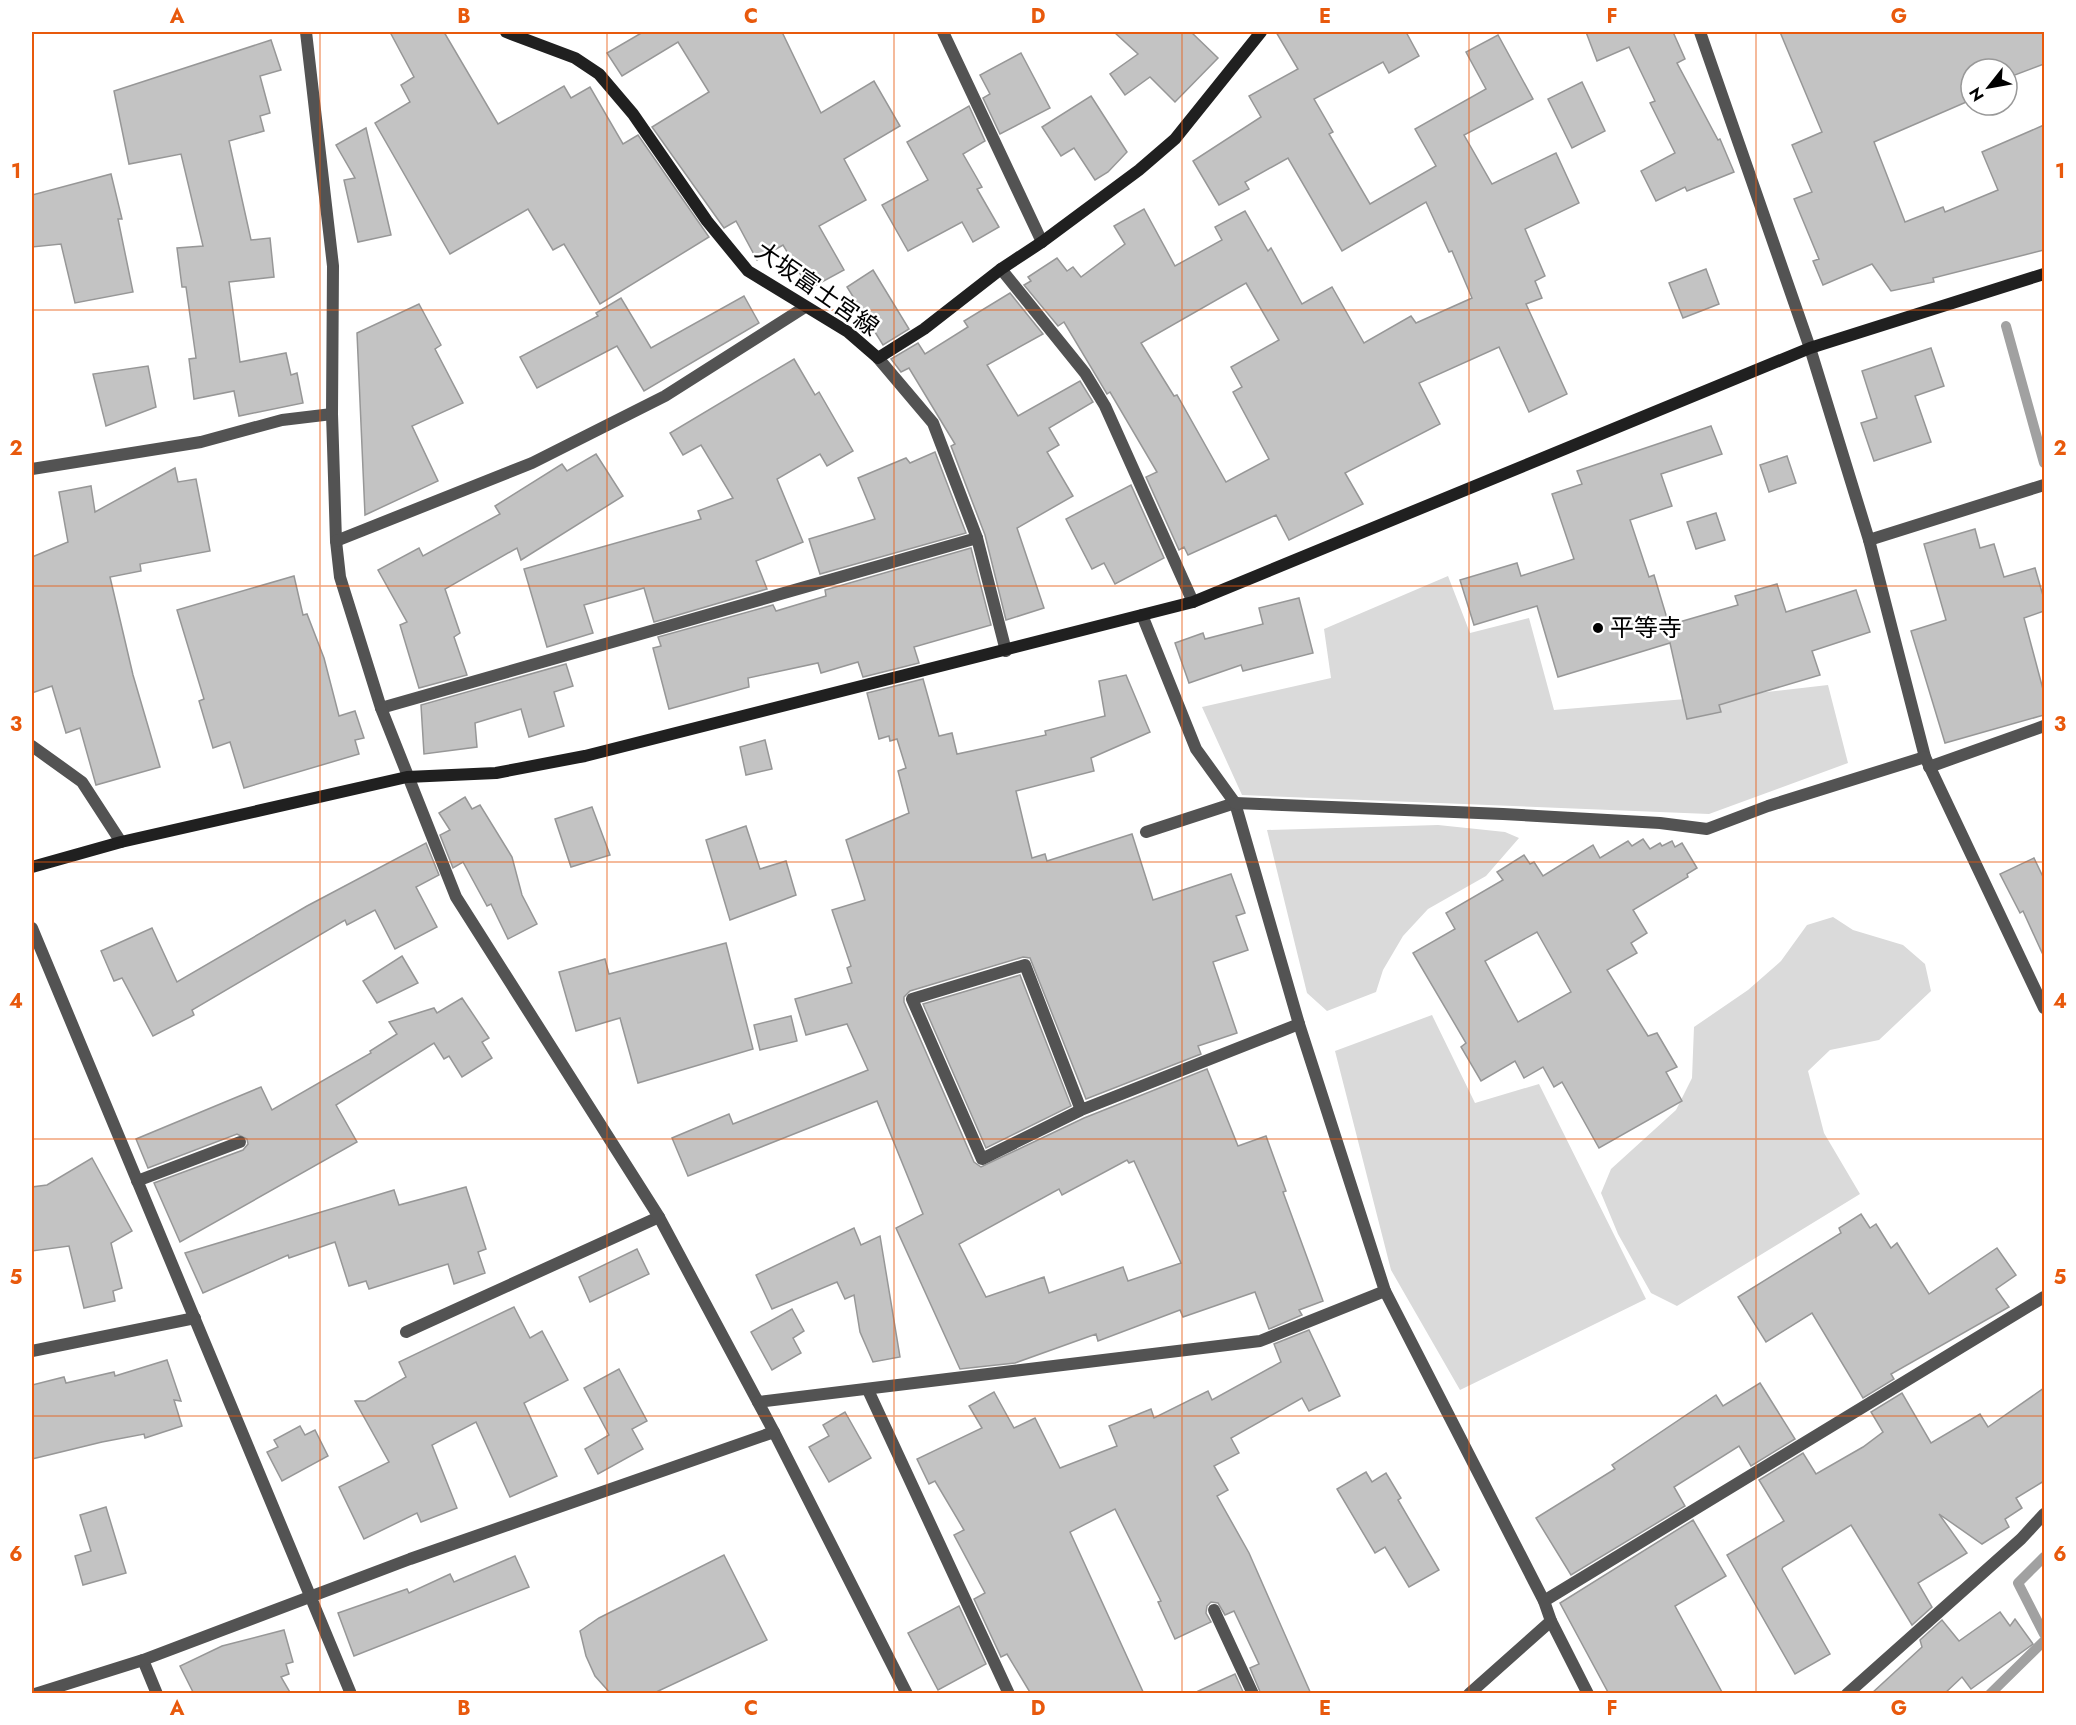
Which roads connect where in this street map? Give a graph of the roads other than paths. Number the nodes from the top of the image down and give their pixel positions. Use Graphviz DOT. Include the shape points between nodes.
graph roads {
  1 [pos="306,32"];
  2 [pos="506,32"];
  3 [pos="943,32"];
  4 [pos="1261,32"];
  5 [pos="1700,32"];
  6 [pos="1042,242"];
  7 [pos="1001,269"];
  8 [pos="2044,274"];
  9 [pos="804,307"];
  10 [pos="1810,348"];
  11 [pos="878,358"];
  12 [pos="332,414"];
  13 [pos="32,469"];
  14 [pos="2044,485"];
  15 [pos="977,538"];
  16 [pos="1869,540"];
  17 [pos="336,541"];
  18 [pos="1193,602"];
  19 [pos="1142,615"];
  20 [pos="1006,651"];
  21 [pos="381,708"];
  22 [pos="2044,726"];
  23 [pos="32,746"];
  24 [pos="1927,762"];
  25 [pos="407,777"];
  26 [pos="1235,803"];
  27 [pos="1146,831"];
  28 [pos="121,842"];
  29 [pos="32,867"];
  30 [pos="32,928"];
  31 [pos="2044,1008"];
  32 [pos="1299,1024"];
  33 [pos="1082,1110"];
  34 [pos="240,1142"];
  35 [pos="138,1181"];
  36 [pos="659,1217"];
  37 [pos="1385,1291"];
  38 [pos="2044,1297"];
  39 [pos="195,1318"];
  40 [pos="406,1332"];
  41 [pos="32,1351"];
  42 [pos="868,1390"];
  43 [pos="758,1402"];
  44 [pos="774,1432"];
  45 [pos="2044,1514"];
  46 [pos="312,1597"];
  47 [pos="1544,1601"];
  48 [pos="1214,1610"];
  49 [pos="1551,1621"];
  50 [pos="143,1660"];
  51 [pos="35,1694"];
  52 [pos="157,1694"];
  53 [pos="351,1694"];
  54 [pos="907,1694"];
  55 [pos="1009,1694"];
  56 [pos="1253,1694"];
  57 [pos="1469,1694"];
  58 [pos="1588,1694"];
  59 [pos="1846,1694"];
  1 -- 12 [label="street" via="333,266"];
  2 -- 9 [label="street, 大坂富士宮線" via="575,58 599,74 748,271"];
  3 -- 6 [label="street"];
  4 -- 6 [label="street, 大坂富士宮線" via="1175,139"];
  5 -- 10 [label="street"];
  6 -- 7 [label="street, 大坂富士宮線"];
  7 -- 11 [label="street, 大坂富士宮線" via="924,329"];
  7 -- 18 [label="street" via="1085,373 1105,406"];
  8 -- 10 [label="street"];
  9 -- 11 [label="street, 大坂富士宮線" via="848,332"];
  9 -- 17 [label="street" via="665,396 532,463"];
  10 -- 16 [label="street"];
  10 -- 18 [label="street"];
  11 -- 15 [label="street" via="933,423"];
  12 -- 13 [label="street" via="282,420 201,442"];
  12 -- 17 [label="street"];
  14 -- 16 [label="street"];
  15 -- 20 [label="street"];
  15 -- 21 [label="street"];
  16 -- 24 [label="street"];
  17 -- 21 [label="street" via="340,577"];
  18 -- 19 [label="street"];
  19 -- 20 [label="street"];
  19 -- 26 [label="street" via="1196,749"];
  20 -- 25 [label="street" via="585,756 496,773"];
  21 -- 25 [label="street"];
  22 -- 24 [label="street"];
  23 -- 28 [label="street" via="82,782"];
  24 -- 26 [label="street" via="1768,806 1707,829 1526,815"];
  24 -- 31 [label="street"];
  25 -- 28 [label="street"];
  25 -- 36 [label="street" via="456,897"];
  26 -- 27 [label="street"];
  26 -- 32 [label="street"];
  28 -- 29 [label="street"];
  30 -- 35 [label="street"];
  32 -- 33 [label="street"];
  32 -- 37 [label="street"];
  33 -- 33 [label="street" via="982,1159 912,999 1025,965"];
  34 -- 35 [label="street"];
  35 -- 39 [label="street"];
  36 -- 40 [label="street"];
  36 -- 43 [label="street"];
  37 -- 42 [label="street" via="1260,1341"];
  37 -- 47 [label="street"];
  38 -- 47 [label="street"];
  39 -- 41 [label="street"];
  39 -- 46 [label="street"];
  42 -- 43 [label="street"];
  42 -- 55 [label="street"];
  43 -- 44 [label="street"];
  44 -- 46 [label="street"];
  44 -- 54 [label="street"];
  45 -- 59 [label="street" via="2021,1539"];
  46 -- 50 [label="street"];
  46 -- 53 [label="street"];
  47 -- 49 [label="street"];
  48 -- 56 [label="street"];
  49 -- 57 [label="street"];
  49 -- 58 [label="street"];
  50 -- 51 [label="street"];
  50 -- 52 [label="street"];
}
